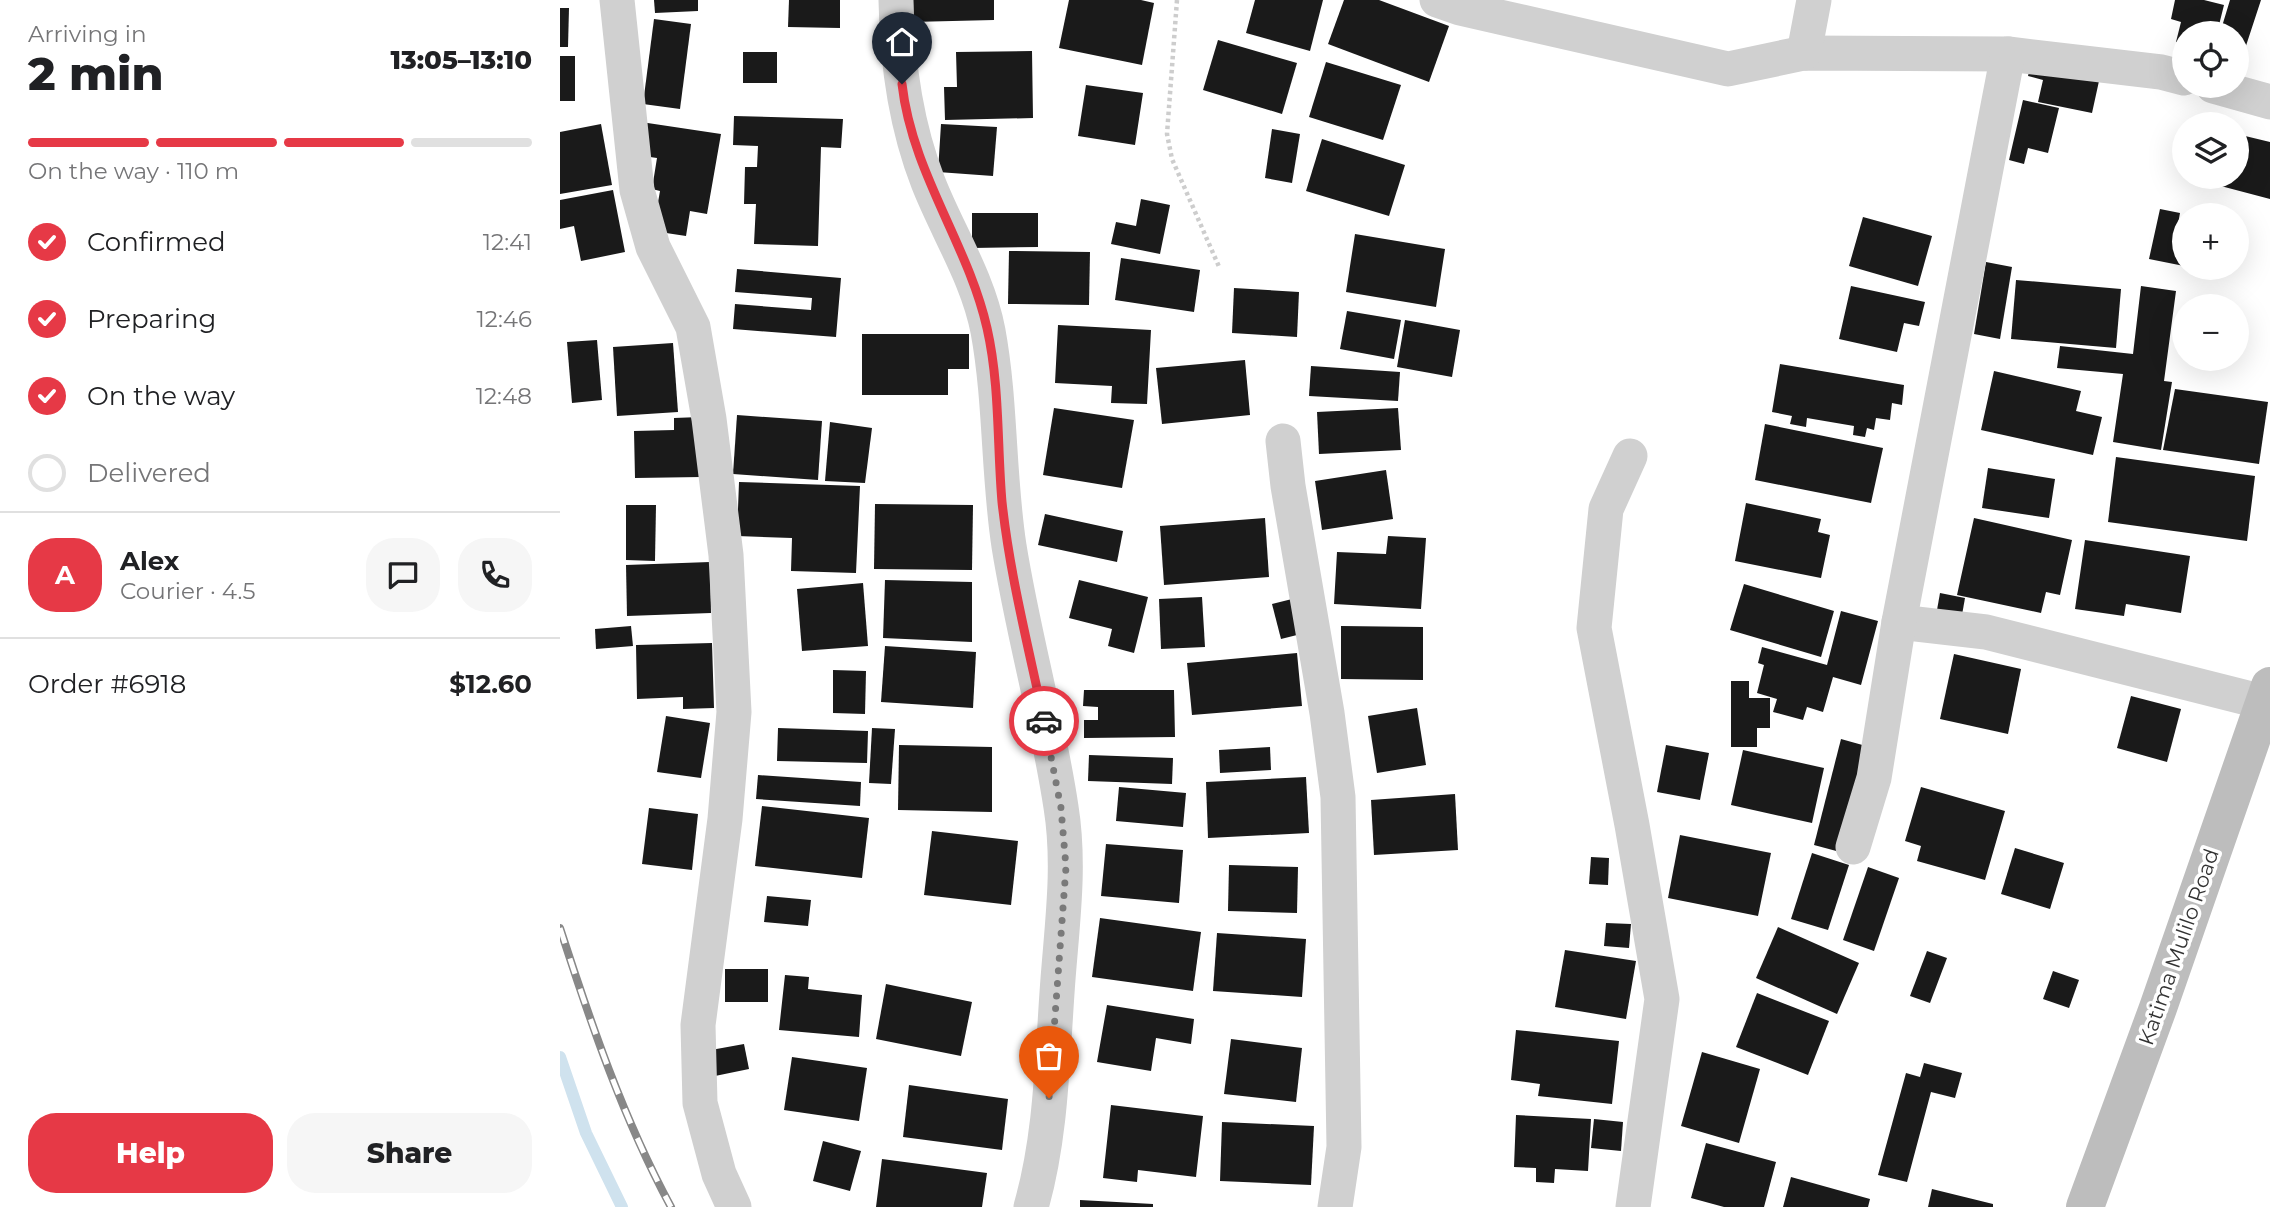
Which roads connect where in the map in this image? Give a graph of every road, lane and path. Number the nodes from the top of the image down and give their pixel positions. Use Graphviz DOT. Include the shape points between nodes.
graph roads {
  1 [pos="617,0"];
  2 [pos="896,0"];
  3 [pos="1177,0"];
  4 [pos="1814,0"];
  5 [pos="1453,3"];
  6 [pos="1804,53"];
  7 [pos="2008,54"];
  8 [pos="2172,75"];
  9 [pos="2249,96"];
  10 [pos="2270,102"];
  11 [pos="1220,269"];
  12 [pos="1283,441"];
  13 [pos="1630,456"];
  14 [pos="1899,622"];
  15 [pos="2267,694"];
  16 [pos="1853,847"];
  17 [pos="734,1207"];
  18 [pos="1031,1207"];
  19 [pos="1335,1207"];
  20 [pos="1633,1207"];
  21 [pos="2085,1207"];
  1 -- 17 [label="street" via="637,190 653,247 692,327 726,555 734,712 698,1025 700,1104 719,1174"];
  2 -- 18 [label="street" via="904,107 927,181 973,283 987,329 1004,517 1061,808 1066,867 1048,1122"];
  3 -- 11 [label="path" via="1167,134 1172,159"];
  4 -- 6 [label="street"];
  5 -- 6 [label="street" via="1728,69"];
  6 -- 7 [label="street"];
  7 -- 8 [label="street"];
  7 -- 14 [label="street"];
  9 -- 10 [label="street"];
  12 -- 19 [label="street" via="1338,797 1344,1147"];
  13 -- 20 [label="street" via="1606,509 1594,628 1662,999"];
  14 -- 15 [label="street" via="1986,632"];
  14 -- 16 [label="street" via="1874,778"];
  15 -- 21 [label="main road, Katima Mulilo Road"];
}
